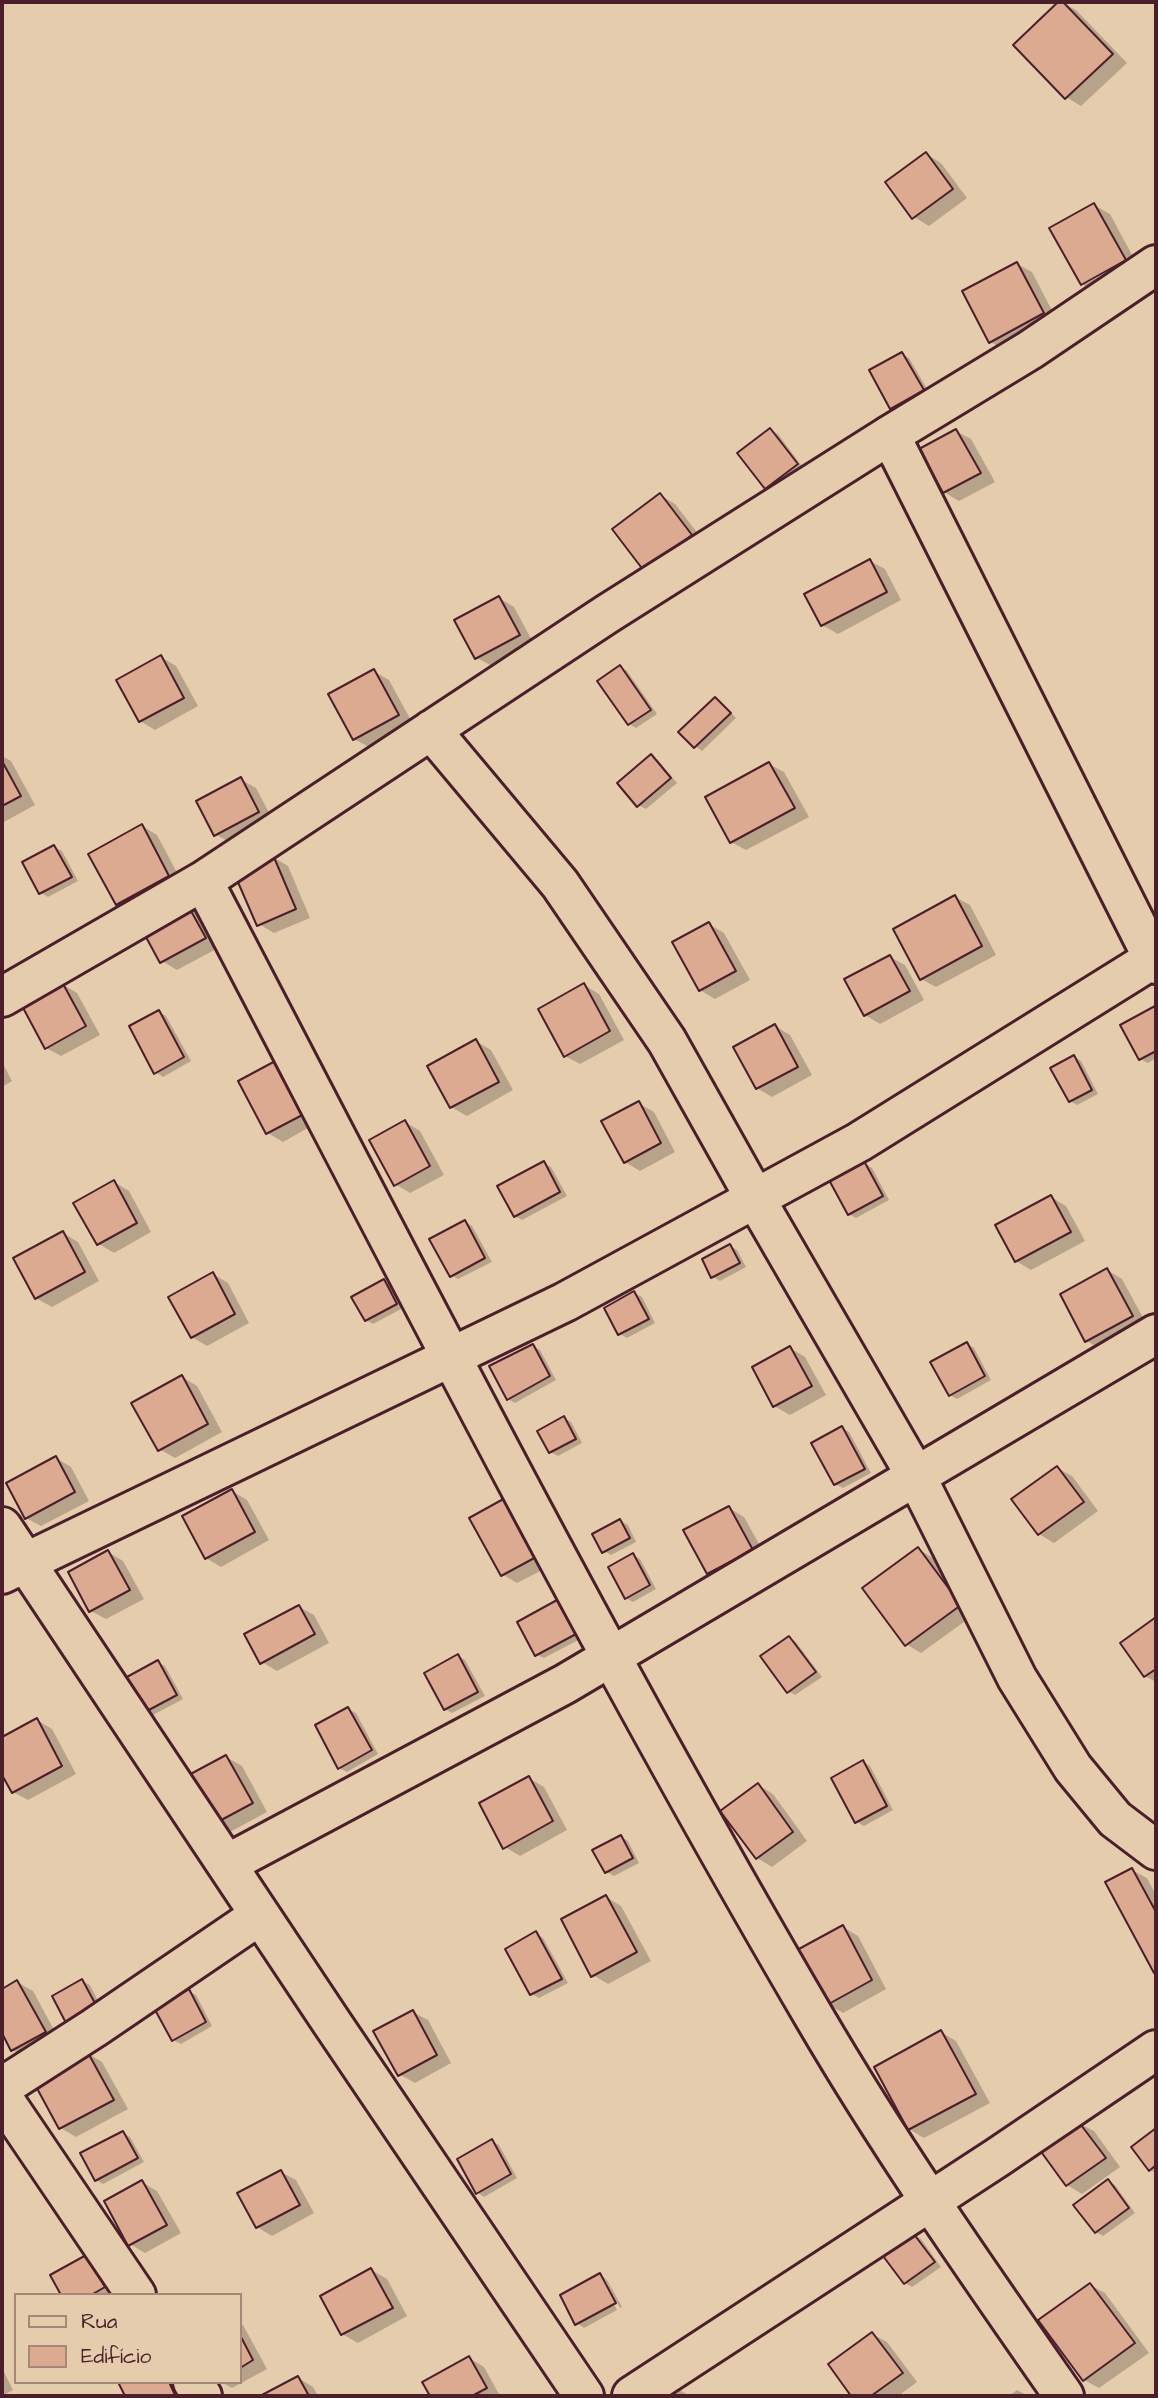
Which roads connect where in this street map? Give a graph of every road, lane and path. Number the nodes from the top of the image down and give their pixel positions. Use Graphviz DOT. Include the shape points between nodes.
graph roads {
  1 [pos="1156,265"];
  2 [pos="890,435"];
  3 [pos="431,730"];
  4 [pos="203,881"];
  5 [pos="1155,960"];
  6 [pos="2,997"];
  7 [pos="755,1198"];
  8 [pos="1156,1334"];
  9 [pos="451,1357"];
  10 [pos="916,1476"];
  11 [pos="2,1527"];
  12 [pos="14,1569"];
  13 [pos="611,1657"];
  14 [pos="1156,1850"];
  15 [pos="227,1864"];
  16 [pos="260,1915"];
  17 [pos="1156,2050"];
  18 [pos="2,2087"];
  19 [pos="2,2097"];
  20 [pos="929,2202"];
  21 [pos="135,2293"];
  22 [pos="584,2396"];
  23 [pos="632,2396"];
  24 [pos="1064,2396"];
  1 -- 2 [label="street" via="1030,350"];
  2 -- 3 [label="street"];
  2 -- 5 [label="street"];
  3 -- 4 [label="street"];
  3 -- 7 [label="street" via="576,906 667,1041"];
  4 -- 6 [label="street"];
  4 -- 9 [label="street"];
  5 -- 7 [label="street" via="859,1142"];
  7 -- 9 [label="street" via="565,1302"];
  7 -- 10 [label="street"];
  8 -- 10 [label="street"];
  9 -- 12 [label="street"];
  9 -- 13 [label="street"];
  10 -- 13 [label="street"];
  10 -- 14 [label="street" via="1017,1678 1073,1768 1115,1819"];
  11 -- 12 [label="street"];
  12 -- 15 [label="street"];
  13 -- 15 [label="street"];
  13 -- 20 [label="street" via="815,2018"];
  15 -- 16 [label="street"];
  16 -- 18 [label="street"];
  16 -- 22 [label="street"];
  17 -- 20 [label="street"];
  19 -- 21 [label="street"];
  20 -- 23 [label="street"];
  20 -- 24 [label="street"];
}
